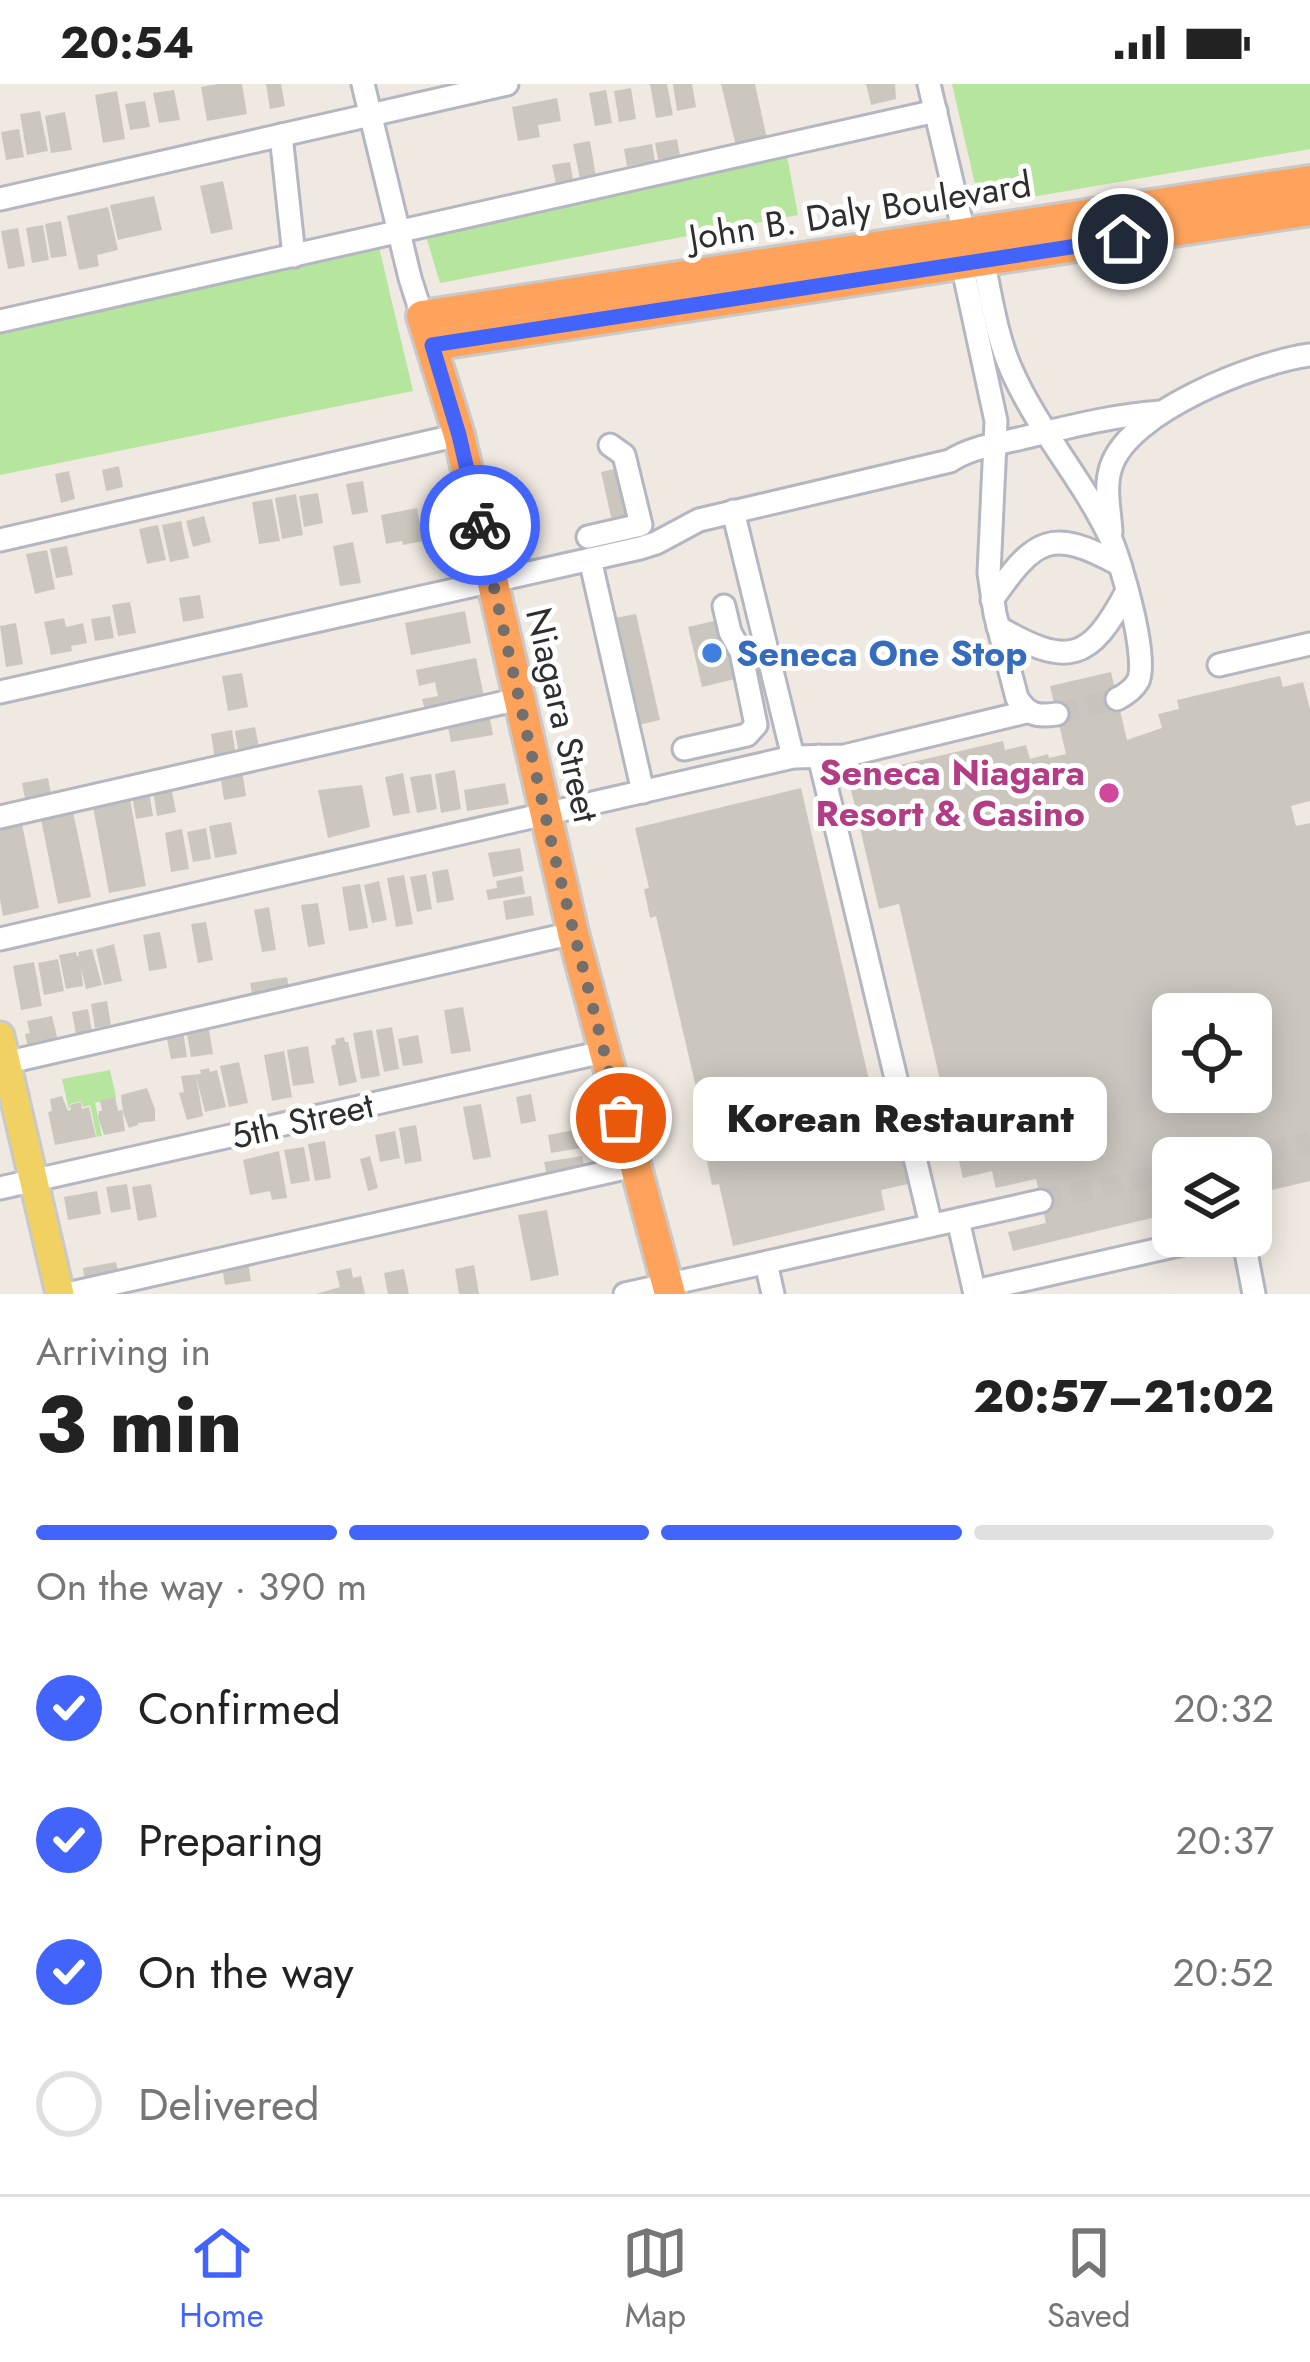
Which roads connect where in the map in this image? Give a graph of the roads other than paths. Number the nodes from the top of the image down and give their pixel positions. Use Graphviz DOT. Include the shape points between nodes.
graph roads {
  1 [pos="364,84"];
  2 [pos="507,84"];
  3 [pos="929,84"];
  4 [pos="935,111"];
  5 [pos="370,115"];
  6 [pos="280,135"];
  7 [pos="1310,181"];
  8 [pos="0,199"];
  9 [pos="1310,210"];
  10 [pos="398,232"];
  11 [pos="970,252"];
  12 [pos="294,256"];
  13 [pos="0,321"];
  14 [pos="427,331"];
  15 [pos="1310,355"];
  16 [pos="1161,412"];
  17 [pos="1046,432"];
  18 [pos="459,435"];
  19 [pos="997,444"];
  20 [pos="610,445"];
  21 [pos="950,460"];
  22 [pos="991,496"];
  23 [pos="733,512"];
  24 [pos="1111,539"];
  25 [pos="0,540"];
  26 [pos="589,548"];
  27 [pos="1120,565"];
  28 [pos="493,582"];
  29 [pos="1127,591"];
  30 [pos="992,600"];
  31 [pos="724,606"];
  32 [pos="998,627"];
  33 [pos="1310,644"];
  34 [pos="1219,665"];
  35 [pos="0,692"];
  36 [pos="519,700"];
  37 [pos="1117,700"];
  38 [pos="1025,712"];
  39 [pos="1057,714"];
  40 [pos="684,749"];
  41 [pos="819,757"];
  42 [pos="793,758"];
  43 [pos="643,791"];
  44 [pos="545,814"];
  45 [pos="0,817"];
  46 [pos="574,933"];
  47 [pos="0,939"];
  48 [pos="603,1052"];
  49 [pos="2,1054"];
  50 [pos="634,1166"];
  51 [pos="34,1180"];
  52 [pos="0,1188"];
  53 [pos="1041,1201"];
  54 [pos="958,1220"];
  55 [pos="931,1226"];
  56 [pos="1152,1251"];
  57 [pos="1247,1257"];
  58 [pos="766,1263"];
  59 [pos="669,1289"];
  60 [pos="975,1292"];
  61 [pos="63,1294"];
  62 [pos="626,1294"];
  63 [pos="773,1294"];
  64 [pos="1254,1294"];
  1 -- 5 [label="street, Niagara Street"];
  2 -- 5 [label="street"];
  3 -- 4 [label="street"];
  4 -- 10 [label="street"];
  4 -- 11 [label="street"];
  5 -- 6 [label="street"];
  5 -- 10 [label="street, Niagara Street"];
  6 -- 8 [label="street"];
  6 -- 12 [label="street"];
  7 -- 11 [label="highway, John B. Daly Boulevard"];
  9 -- 11 [label="highway, John B. Daly Boulevard"];
  10 -- 12 [label="street"];
  10 -- 14 [label="street, Niagara Street"];
  11 -- 14 [label="highway, John B. Daly Boulevard"];
  11 -- 17 [label="street" via="1009,366"];
  11 -- 19 [label="street"];
  12 -- 13 [label="street"];
  14 -- 18 [label="highway, Niagara Street"];
  15 -- 16 [label="street" via="1233,376"];
  16 -- 17 [label="street"];
  16 -- 24 [label="street" via="1110,468"];
  17 -- 19 [label="street"];
  17 -- 24 [label="street"];
  18 -- 25 [label="street"];
  18 -- 28 [label="highway, Niagara Street"];
  19 -- 21 [label="street"];
  19 -- 22 [label="street"];
  20 -- 26 [label="street" via="624,454 641,525"];
  21 -- 22 [label="street" via="972,470"];
  21 -- 23 [label="street"];
  22 -- 30 [label="street"];
  23 -- 26 [label="street" via="656,543"];
  23 -- 42 [label="street"];
  24 -- 27 [label="street"];
  26 -- 28 [label="street"];
  26 -- 43 [label="street"];
  27 -- 29 [label="street"];
  27 -- 30 [label="street" via="1055,543 1023,558"];
  28 -- 35 [label="street"];
  28 -- 36 [label="highway, Niagara Street"];
  29 -- 32 [label="street" via="1106,629 1081,649 1051,651"];
  29 -- 37 [label="street" via="1141,669"];
  30 -- 32 [label="street"];
  31 -- 40 [label="street" via="756,725 747,735"];
  32 -- 38 [label="street"];
  33 -- 34 [label="street"];
  36 -- 44 [label="highway, Niagara Street"];
  36 -- 45 [label="street"];
  38 -- 39 [label="street"];
  38 -- 41 [label="street"];
  41 -- 42 [label="street"];
  41 -- 55 [label="street"];
  42 -- 43 [label="street"];
  43 -- 44 [label="street"];
  44 -- 46 [label="highway, Niagara Street"];
  44 -- 47 [label="street"];
  46 -- 48 [label="highway, Niagara Street"];
  46 -- 49 [label="street"];
  48 -- 50 [label="highway, Niagara Street"];
  48 -- 51 [label="street, 5th Street"];
  49 -- 51 [label="main road"];
  50 -- 59 [label="highway, Niagara Street"];
  50 -- 61 [label="street"];
  51 -- 52 [label="street, 5th Street"];
  51 -- 61 [label="main road"];
  53 -- 54 [label="street"];
  54 -- 55 [label="street"];
  54 -- 60 [label="street"];
  55 -- 58 [label="street"];
  56 -- 60 [label="street"];
  57 -- 64 [label="street"];
  58 -- 59 [label="street"];
  58 -- 63 [label="street"];
  59 -- 62 [label="street"];
}
